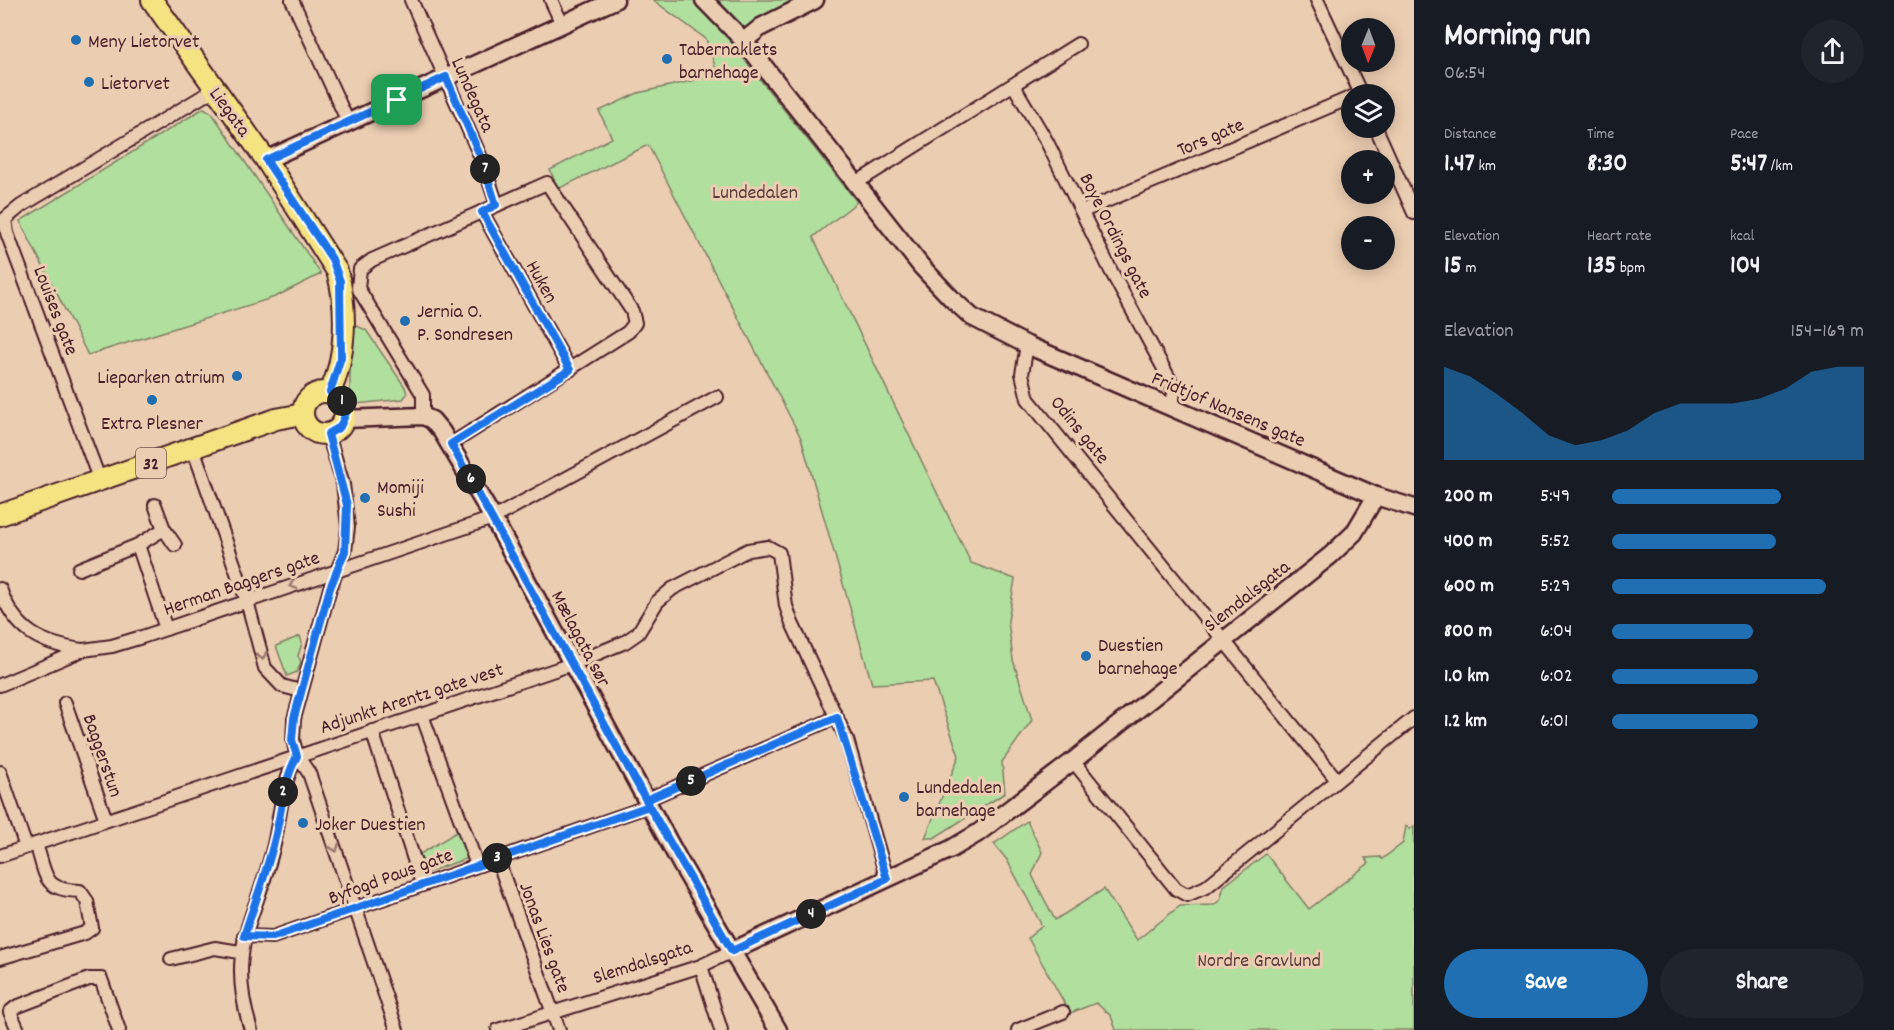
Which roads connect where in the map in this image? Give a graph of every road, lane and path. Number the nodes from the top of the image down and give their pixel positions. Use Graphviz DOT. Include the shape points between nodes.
graph roads {
  1 [pos="152,0"];
  2 [pos="292,0"];
  3 [pos="411,0"];
  4 [pos="551,0"];
  5 [pos="615,0"];
  6 [pos="704,0"];
  7 [pos="815,0"];
  8 [pos="1317,0"];
  9 [pos="562,24"];
  10 [pos="744,41"];
  11 [pos="1078,44"];
  12 [pos="446,77"];
  13 [pos="1353,84"];
  14 [pos="1014,86"];
  15 [pos="215,89"];
  16 [pos="1341,102"];
  17 [pos="348,122"];
  18 [pos="1380,138"];
  19 [pos="266,160"];
  20 [pos="856,183"];
  21 [pos="496,205"];
  22 [pos="1083,211"];
  23 [pos="482,212"];
  24 [pos="1414,213"];
  25 [pos="3,217"];
  26 [pos="1027,345"];
  27 [pos="570,370"];
  28 [pos="330,392"];
  29 [pos="717,397"];
  30 [pos="1172,405"];
  31 [pos="303,414"];
  32 [pos="423,416"];
  33 [pos="345,419"];
  34 [pos="328,434"];
  35 [pos="451,444"];
  36 [pos="193,448"];
  37 [pos="100,481"];
  38 [pos="1376,496"];
  39 [pos="155,505"];
  40 [pos="1414,508"];
  41 [pos="0,515"];
  42 [pos="493,518"];
  43 [pos="164,529"];
  44 [pos="138,545"];
  45 [pos="175,545"];
  46 [pos="80,569"];
  47 [pos="339,569"];
  48 [pos="0,590"];
  49 [pos="247,601"];
  50 [pos="166,628"];
  51 [pos="1224,639"];
  52 [pos="83,650"];
  53 [pos="572,664"];
  54 [pos="0,685"];
  55 [pos="301,691"];
  56 [pos="65,702"];
  57 [pos="422,715"];
  58 [pos="837,717"];
  59 [pos="1414,718"];
  60 [pos="372,731"];
  61 [pos="297,756"];
  62 [pos="1073,761"];
  63 [pos="0,772"];
  64 [pos="1337,780"];
  65 [pos="647,803"];
  66 [pos="106,820"];
  67 [pos="31,846"];
  68 [pos="0,856"];
  69 [pos="496,858"];
  70 [pos="477,864"];
  71 [pos="887,879"];
  72 [pos="422,884"];
  73 [pos="356,908"];
  74 [pos="244,936"];
  75 [pos="732,951"];
  76 [pos="240,952"];
  77 [pos="0,958"];
  78 [pos="171,959"];
  79 [pos="701,966"];
  80 [pos="552,1011"];
  81 [pos="1063,1012"];
  82 [pos="18,1030"];
  83 [pos="119,1030"];
  84 [pos="251,1030"];
  85 [pos="397,1030"];
  86 [pos="498,1030"];
  87 [pos="559,1030"];
  88 [pos="720,1030"];
  89 [pos="777,1030"];
  90 [pos="1018,1030"];
  1 -- 15 [label="main road, Liegata"];
  2 -- 17 [label="street"];
  3 -- 12 [label="street, Lundegata"];
  4 -- 9 [label="street"];
  5 -- 9 [label="street"];
  6 -- 10 [label="street"];
  7 -- 10 [label="street" via="761,27"];
  8 -- 13 [label="street"];
  9 -- 12 [label="street"];
  10 -- 20 [label="street"];
  11 -- 14 [label="street"];
  12 -- 17 [label="street"];
  12 -- 21 [label="street, Lundegata" via="482,160"];
  14 -- 20 [label="street"];
  14 -- 22 [label="street, Boye Ordings gate"];
  15 -- 19 [label="main road, Liegata"];
  15 -- 25 [label="street, Louises gate"];
  16 -- 22 [label="street, Tors gate"];
  17 -- 19 [label="street"];
  18 -- 24 [label="street"];
  19 -- 28 [label="main road, Liegata" via="334,265 342,292 340,366"];
  20 -- 26 [label="street" via="952,299 972,316"];
  21 -- 23 [label="street"];
  21 -- 27 [label="street" via="547,183 632,311 635,323 628,332"];
  22 -- 30 [label="street, Boye Ordings gate" via="1170,380 1174,392"];
  23 -- 27 [label="street, Huken"];
  23 -- 32 [label="street" via="372,260 360,269 358,288 423,395"];
  25 -- 37 [label="street, Louises gate"];
  26 -- 30 [label="street, Fridtjof Nansens gate"];
  26 -- 51 [label="street, Odins gate" via="1022,374 1028,399"];
  27 -- 35 [label="street"];
  28 -- 31 [label="main road" via="311,396"];
  28 -- 33 [label="main road" via="343,403"];
  29 -- 42 [label="street, Herman Baggers gate"];
  30 -- 38 [label="street, Fridtjof Nansens gate"];
  31 -- 34 [label="main road" via="310,429"];
  31 -- 36 [label="main road, 32" via="276,419"];
  32 -- 33 [label="street"];
  32 -- 35 [label="street, Mælagata sør" via="438,426"];
  33 -- 34 [label="main road"];
  34 -- 47 [label="street" via="347,505 345,551"];
  35 -- 42 [label="street, Mælagata sør"];
  36 -- 37 [label="main road, 32"];
  36 -- 49 [label="street"];
  37 -- 41 [label="main road, 32"];
  38 -- 40 [label="street, Fridtjof Nansens gate"];
  38 -- 51 [label="street, Slemdalsgata" via="1354,533"];
  39 -- 43 [label="street"];
  42 -- 47 [label="street, Herman Baggers gate"];
  42 -- 53 [label="street, Mælagata sør"];
  43 -- 44 [label="street"];
  43 -- 45 [label="street"];
  44 -- 46 [label="street"];
  44 -- 50 [label="street"];
  47 -- 49 [label="street, Herman Baggers gate, one-way"];
  47 -- 55 [label="street"];
  48 -- 52 [label="street" via="6,606 23,628 51,645"];
  49 -- 50 [label="street, Herman Baggers gate"];
  49 -- 55 [label="street, one-way" via="265,668 282,686"];
  50 -- 52 [label="street, Herman Baggers gate" via="112,646"];
  51 -- 62 [label="street, Slemdalsgata"];
  51 -- 64 [label="street, Odins gate"];
  52 -- 54 [label="street, Herman Baggers gate"];
  53 -- 57 [label="street, Adjunkt Arentz gate vest"];
  53 -- 58 [label="street, Adjunkt Arentz gate vest" via="638,633 657,602 696,575 748,550 774,549 781,559 786,606"];
  53 -- 65 [label="street, Mælagata sør"];
  55 -- 61 [label="street" via="292,740"];
  56 -- 66 [label="street, Baggerstun"];
  57 -- 60 [label="street, Adjunkt Arentz gate vest"];
  57 -- 70 [label="street"];
  58 -- 65 [label="street, Byfogd Paus gate"];
  58 -- 71 [label="street"];
  59 -- 64 [label="street"];
  60 -- 61 [label="street, Adjunkt Arentz gate vest"];
  60 -- 72 [label="street"];
  61 -- 66 [label="street, Adjunkt Arentz gate vest"];
  61 -- 73 [label="street, one-way" via="309,773"];
  61 -- 74 [label="street" via="288,773 275,840"];
  62 -- 64 [label="street" via="1176,888 1187,895 1206,887"];
  62 -- 71 [label="street, Slemdalsgata" via="978,833"];
  63 -- 67 [label="street"];
  65 -- 69 [label="street, Byfogd Paus gate"];
  65 -- 75 [label="street, Mælagata sør"];
  66 -- 67 [label="street, Adjunkt Arentz gate vest"];
  67 -- 68 [label="street, Adjunkt Arentz gate vest"];
  67 -- 77 [label="street" via="50,885 80,891 87,901 92,928"];
  69 -- 70 [label="street, Byfogd Paus gate"];
  69 -- 80 [label="street, Jonas Lies gate"];
  70 -- 72 [label="street, Byfogd Paus gate"];
  71 -- 75 [label="street, Slemdalsgata"];
  72 -- 73 [label="street, Byfogd Paus gate"];
  73 -- 74 [label="street, Byfogd Paus gate" via="273,937"];
  73 -- 85 [label="street"];
  74 -- 76 [label="street"];
  75 -- 79 [label="street, Slemdalsgata"];
  75 -- 89 [label="street, Mælagata sør"];
  76 -- 78 [label="street" via="215,948"];
  76 -- 84 [label="street" via="239,979"];
  79 -- 80 [label="street, Slemdalsgata"];
  79 -- 88 [label="street"];
  80 -- 86 [label="street, Slemdalsgata"];
  80 -- 87 [label="street, Jonas Lies gate"];
  81 -- 90 [label="street"];
  82 -- 83 [label="street" via="10,1012 16,1007 63,986 101,979"];
}
